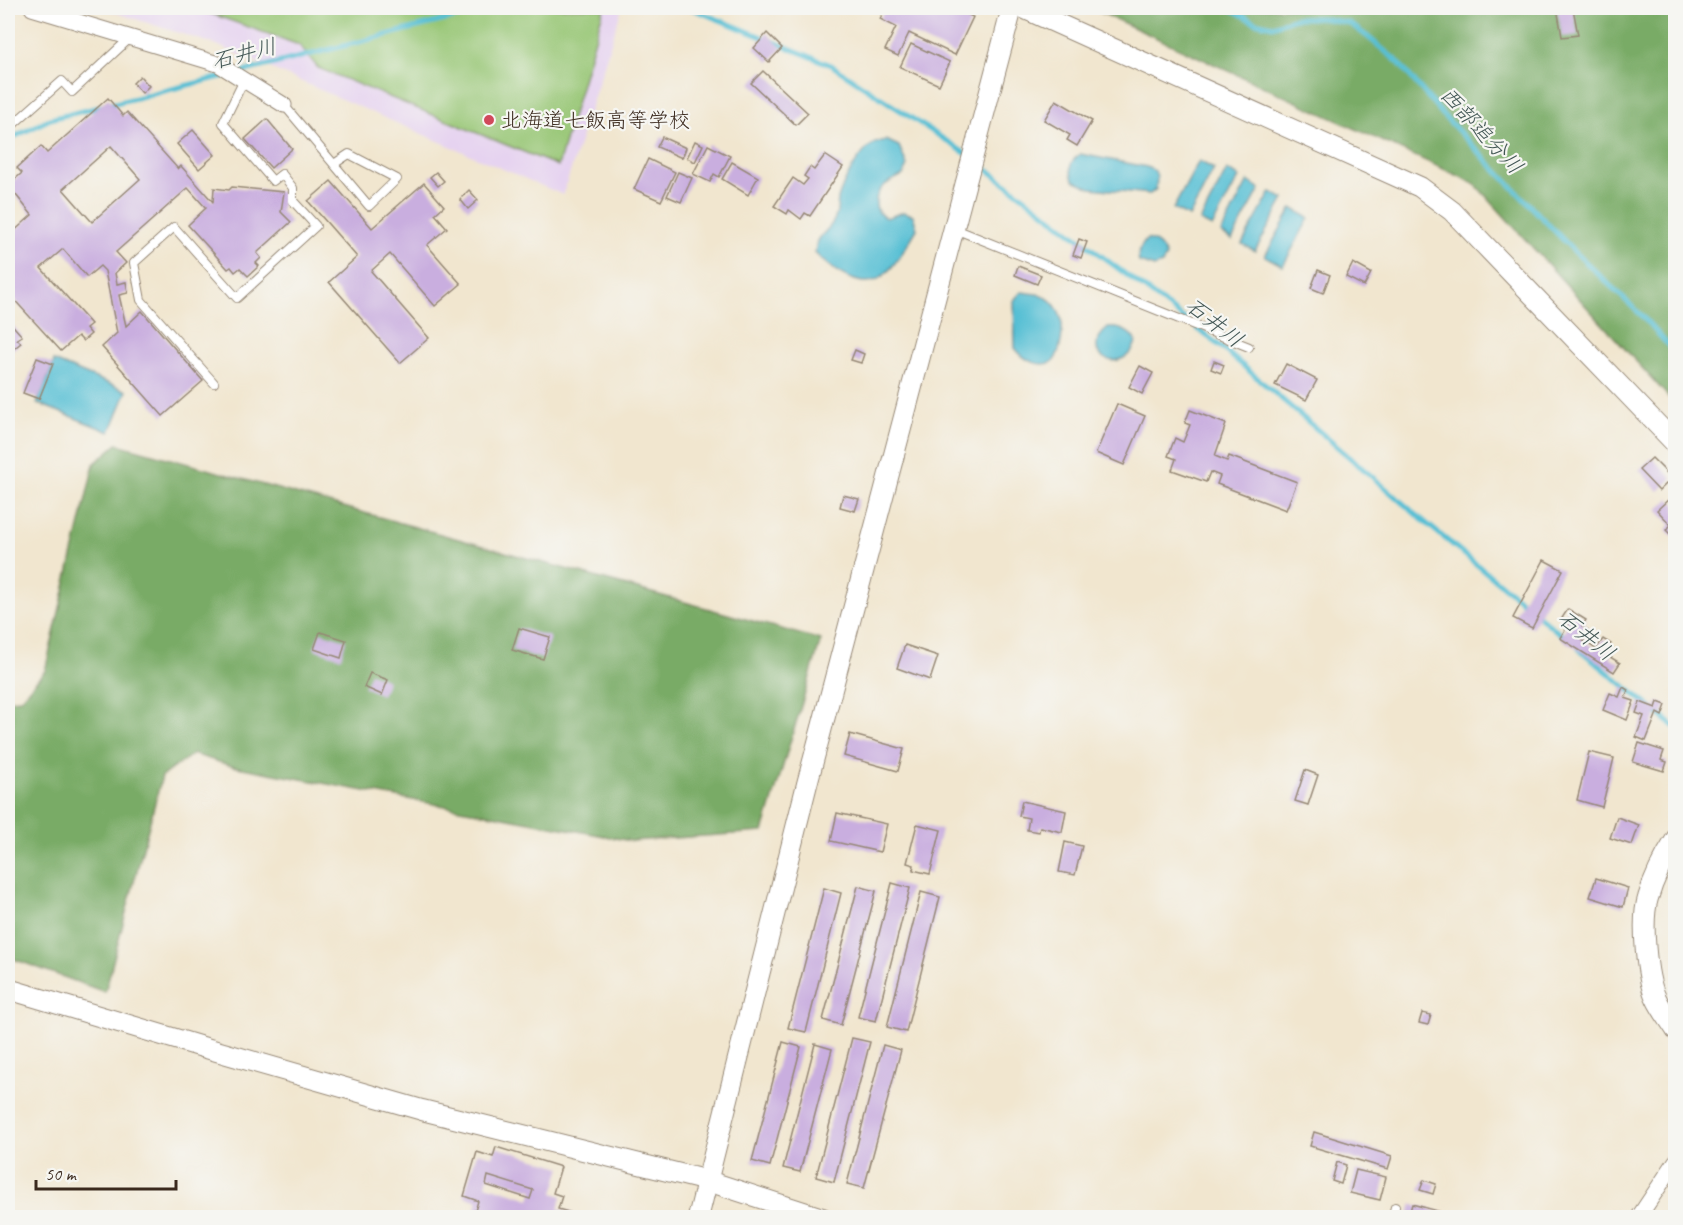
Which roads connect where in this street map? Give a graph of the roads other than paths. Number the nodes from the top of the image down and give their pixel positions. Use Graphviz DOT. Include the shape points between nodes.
graph roads {
  1 [pos="32,8"];
  2 [pos="1012,8"];
  3 [pos="1023,8"];
  4 [pos="131,37"];
  5 [pos="244,80"];
  6 [pos="284,105"];
  7 [pos="8,129"];
  8 [pos="334,164"];
  9 [pos="953,228"];
  10 [pos="1249,347"];
  11 [pos="214,383"];
  12 [pos="1676,444"];
  13 [pos="1676,839"];
  14 [pos="8,989"];
  15 [pos="1676,1030"];
  16 [pos="1676,1161"];
  17 [pos="708,1181"];
  18 [pos="1395,1207"];
  19 [pos="698,1218"];
  20 [pos="822,1218"];
  21 [pos="1392,1218"];
  22 [pos="1638,1218"];
  1 -- 4 [label="street"];
  2 -- 9 [label="street"];
  3 -- 12 [label="street" via="1420,187 1452,211"];
  4 -- 5 [label="street" via="218,64"];
  4 -- 7 [label="lane" via="72,92 62,81"];
  5 -- 6 [label="street"];
  5 -- 11 [label="lane" via="223,123 273,181 282,174 293,188 294,201 316,226 237,298 174,227 134,262 141,300"];
  6 -- 8 [label="lane"];
  8 -- 8 [label="lane" via="348,154 397,179 369,206"];
  9 -- 10 [label="lane"];
  9 -- 17 [label="street"];
  13 -- 15 [label="street" via="1654,880 1645,920 1647,965 1655,997"];
  14 -- 17 [label="street" via="422,1110"];
  16 -- 22 [label="street"];
  17 -- 19 [label="street"];
  17 -- 20 [label="street"];
  18 -- 21 [label="lane"];
}
